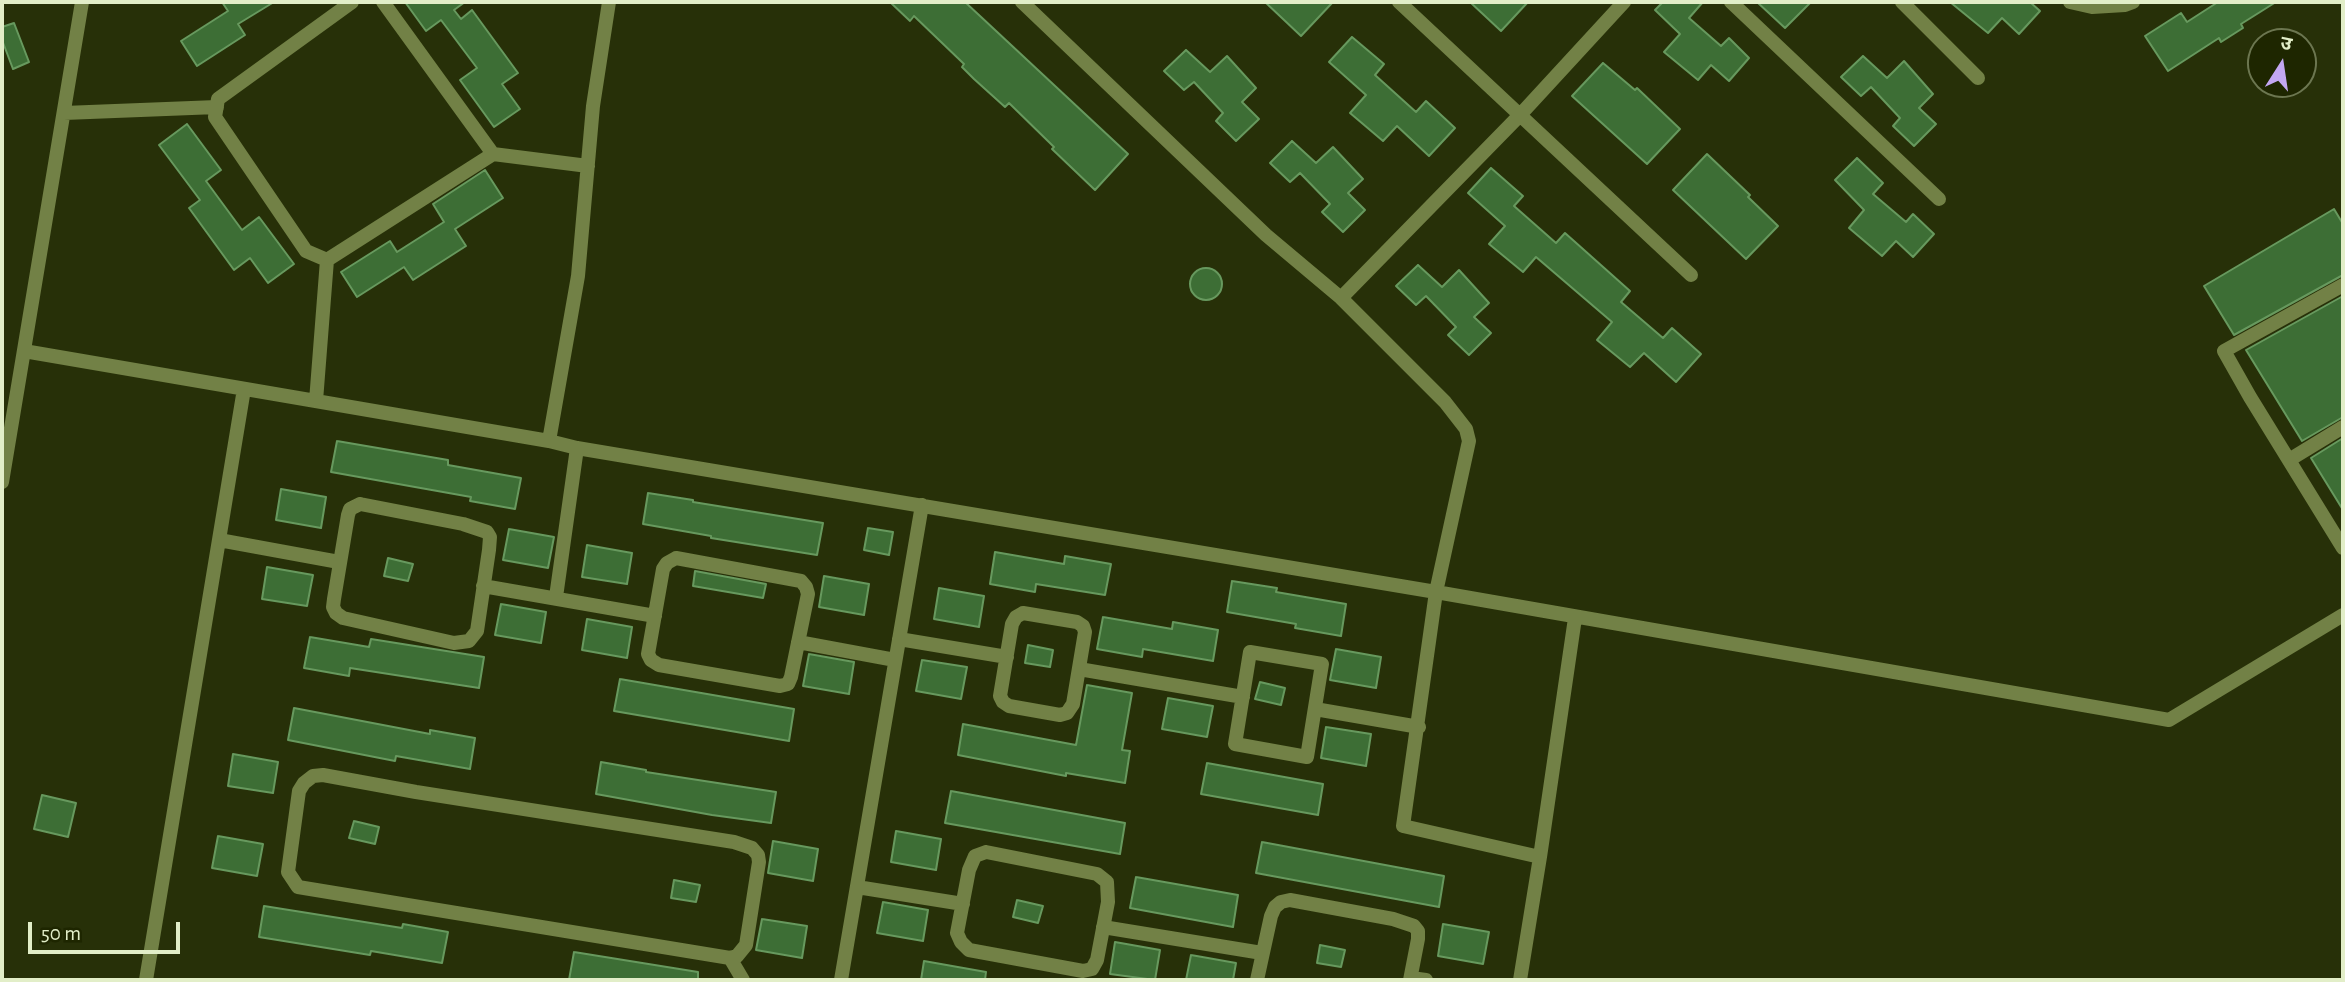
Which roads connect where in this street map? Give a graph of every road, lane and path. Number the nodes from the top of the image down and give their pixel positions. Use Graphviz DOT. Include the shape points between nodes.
graph roads {
  1 [pos="82,2"];
  2 [pos="352,2"];
  3 [pos="383,2"];
  4 [pos="609,2"];
  5 [pos="1022,2"];
  6 [pos="1399,2"];
  7 [pos="1625,2"];
  8 [pos="1731,2"];
  9 [pos="1902,2"];
  10 [pos="2070,2"];
  11 [pos="2133,2"];
  12 [pos="1978,78"];
  13 [pos="217,107"];
  14 [pos="64,113"];
  15 [pos="1520,115"];
  16 [pos="493,154"];
  17 [pos="588,166"];
  18 [pos="1939,199"];
  19 [pos="327,260"];
  20 [pos="1691,275"];
  21 [pos="2343,285"];
  22 [pos="1341,298"];
  23 [pos="24,351"];
  24 [pos="244,388"];
  25 [pos="317,401"];
  26 [pos="2343,427"];
  27 [pos="549,441"];
  28 [pos="577,448"];
  29 [pos="2289,460"];
  30 [pos="2,482"];
  31 [pos="922,505"];
  32 [pos="219,540"];
  33 [pos="2343,548"];
  34 [pos="339,562"];
  35 [pos="483,586"];
  36 [pos="1436,592"];
  37 [pos="556,597"];
  38 [pos="2343,615"];
  39 [pos="655,616"];
  40 [pos="1575,618"];
  41 [pos="899,639"];
  42 [pos="798,642"];
  43 [pos="1007,657"];
  44 [pos="895,660"];
  45 [pos="1079,669"];
  46 [pos="1243,697"];
  47 [pos="1315,709"];
  48 [pos="1419,727"];
  49 [pos="1540,857"];
  50 [pos="857,887"];
  51 [pos="962,904"];
  52 [pos="1103,927"];
  53 [pos="1262,953"];
  54 [pos="730,958"];
  55 [pos="1416,979"];
  56 [pos="146,980"];
  57 [pos="743,980"];
  58 [pos="841,980"];
  59 [pos="1257,980"];
  60 [pos="1520,980"];
  1 -- 14 [label="street"];
  2 -- 13 [label="street" via="218,99"];
  3 -- 16 [label="street"];
  4 -- 17 [label="street"];
  5 -- 22 [label="street" via="1266,235"];
  6 -- 15 [label="street"];
  7 -- 15 [label="street"];
  8 -- 18 [label="street"];
  9 -- 12 [label="street"];
  10 -- 11 [label="street" via="2092,7"];
  13 -- 14 [label="street"];
  13 -- 19 [label="street" via="215,117 306,251"];
  14 -- 23 [label="street"];
  15 -- 20 [label="street"];
  15 -- 22 [label="street"];
  16 -- 17 [label="street"];
  16 -- 19 [label="street"];
  17 -- 27 [label="street" via="578,276"];
  19 -- 25 [label="street"];
  21 -- 29 [label="street" via="2224,351"];
  22 -- 36 [label="street" via="1466,429 1469,442"];
  23 -- 24 [label="street"];
  23 -- 30 [label="street"];
  24 -- 25 [label="street"];
  24 -- 32 [label="street"];
  25 -- 27 [label="street"];
  26 -- 29 [label="street"];
  27 -- 28 [label="street"];
  28 -- 31 [label="street"];
  28 -- 37 [label="street"];
  29 -- 33 [label="street"];
  31 -- 36 [label="street"];
  31 -- 41 [label="street"];
  32 -- 34 [label="street"];
  32 -- 56 [label="street"];
  34 -- 35 [label="street" via="333,607 343,618 454,643 469,641 477,631"];
  34 -- 35 [label="street" via="349,509 366,505 487,532"];
  35 -- 37 [label="street"];
  36 -- 40 [label="street"];
  36 -- 48 [label="street"];
  37 -- 39 [label="street"];
  38 -- 40 [label="street" via="2169,720"];
  39 -- 42 [label="street" via="648,654 659,665 780,686 788,684 791,677"];
  39 -- 42 [label="street" via="663,569 676,558 801,581 808,594"];
  40 -- 49 [label="street"];
  41 -- 43 [label="street"];
  41 -- 44 [label="street"];
  42 -- 44 [label="street"];
  43 -- 45 [label="street" via="1012,624 1023,613 1077,622 1085,632"];
  43 -- 45 [label="street" via="1000,696 1003,702 1060,715 1068,713 1073,704"];
  44 -- 50 [label="street"];
  45 -- 46 [label="street"];
  46 -- 47 [label="street" via="1250,652 1322,664"];
  46 -- 47 [label="street" via="1235,744 1247,747 1307,757"];
  47 -- 48 [label="street"];
  48 -- 49 [label="street" via="1403,826"];
  49 -- 60 [label="street"];
  50 -- 51 [label="street"];
  50 -- 58 [label="street"];
  51 -- 52 [label="street" via="957,933 969,950 1083,971 1092,969 1097,960"];
  51 -- 52 [label="street" via="975,856 986,852 1097,874 1107,881"];
  52 -- 53 [label="street"];
  53 -- 55 [label="street" via="1275,907 1290,900 1414,926 1418,931"];
  53 -- 59 [label="street"];
  54 -- 54 [label="street" via="298,887 288,872 299,791 313,776 323,775 742,844 752,848 759,862 746,945"];
  54 -- 57 [label="street"];
}
